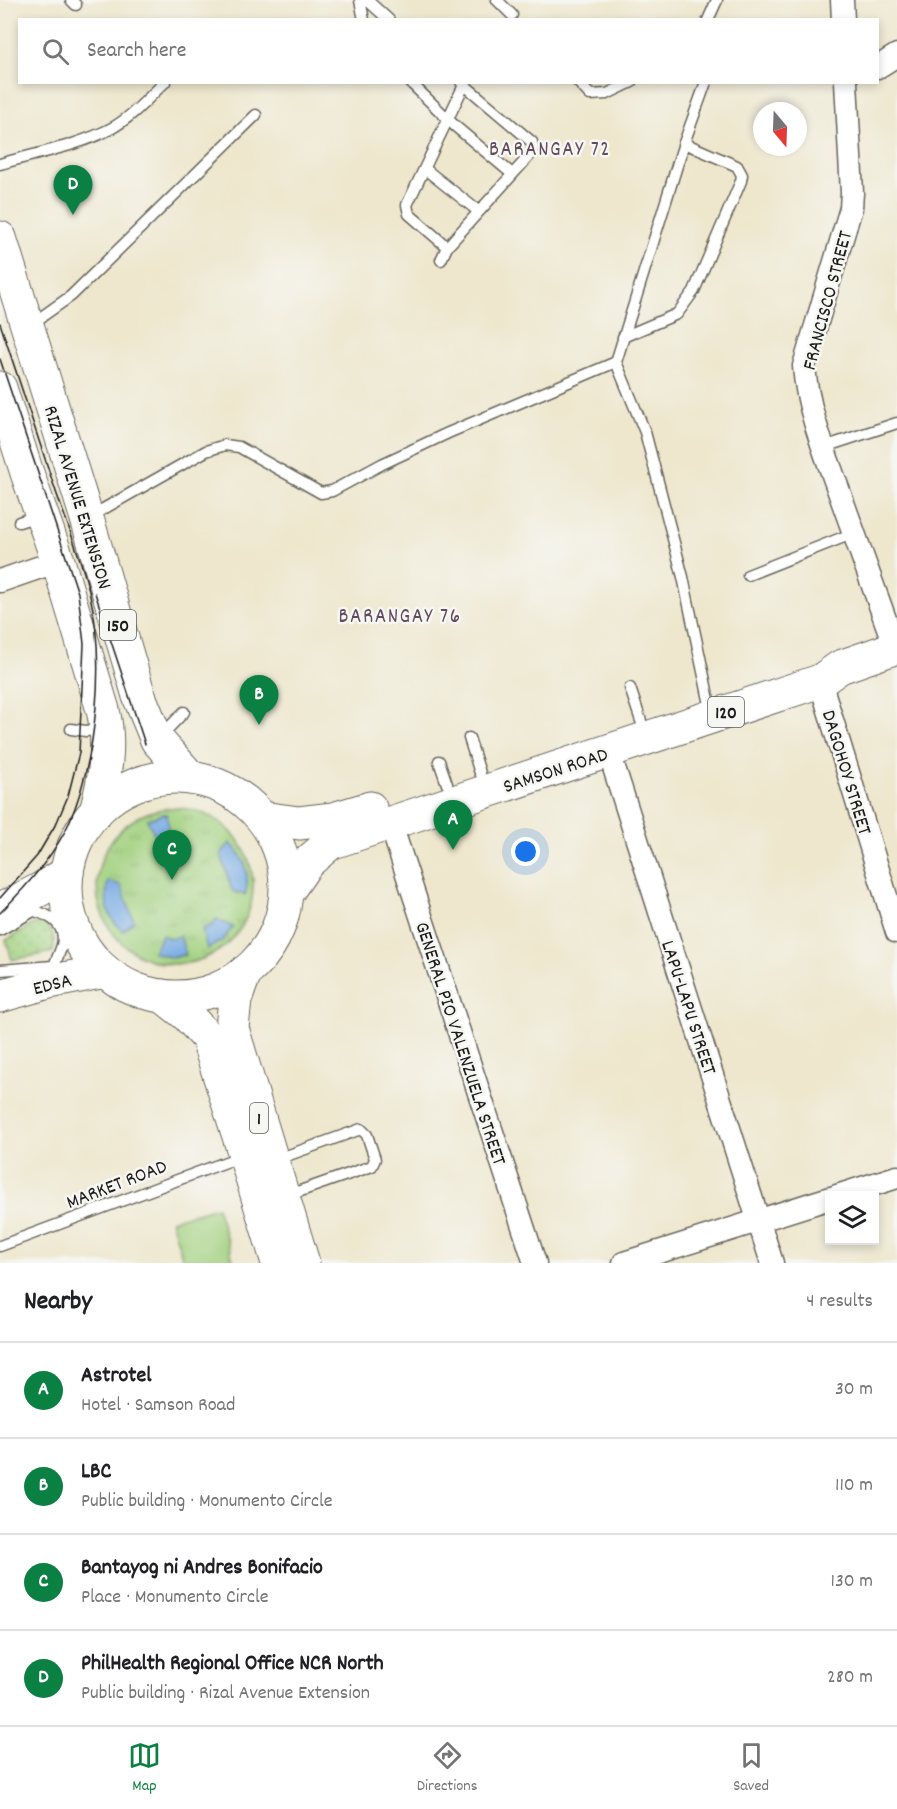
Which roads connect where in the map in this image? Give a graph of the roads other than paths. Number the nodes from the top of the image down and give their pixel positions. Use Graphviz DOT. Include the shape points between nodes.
graph roads {
  1 [pos="360,0"];
  2 [pos="367,0"];
  3 [pos="497,0"];
  4 [pos="717,0"];
  5 [pos="842,0"];
  6 [pos="512,15"];
  7 [pos="364,18"];
  8 [pos="387,18"];
  9 [pos="709,18"];
  10 [pos="843,18"];
  11 [pos="897,55"];
  12 [pos="879,66"];
  13 [pos="163,84"];
  14 [pos="412,84"];
  15 [pos="463,84"];
  16 [pos="580,84"];
  17 [pos="628,84"];
  18 [pos="705,84"];
  19 [pos="848,84"];
  20 [pos="256,115"];
  21 [pos="448,119"];
  22 [pos="684,143"];
  23 [pos="0,164"];
  24 [pos="425,169"];
  25 [pos="511,173"];
  26 [pos="478,211"];
  27 [pos="0,238"];
  28 [pos="447,247"];
  29 [pos="441,260"];
  30 [pos="28,327"];
  31 [pos="623,337"];
  32 [pos="616,362"];
  33 [pos="0,388"];
  34 [pos="897,423"];
  35 [pos="824,447"];
  36 [pos="88,522"];
  37 [pos="854,533"];
  38 [pos="58,561"];
  39 [pos="748,575"];
  40 [pos="0,581"];
  41 [pos="896,647"];
  42 [pos="830,674"];
  43 [pos="630,688"];
  44 [pos="709,700"];
  45 [pos="184,712"];
  46 [pos="641,721"];
  47 [pos="108,728"];
  48 [pos="71,729"];
  49 [pos="469,738"];
  50 [pos="157,740"];
  51 [pos="609,752"];
  52 [pos="480,773"];
  53 [pos="191,778"];
  54 [pos="96,812"];
  55 [pos="262,818"];
  56 [pos="390,822"];
  57 [pos="67,873"];
  58 [pos="287,892"];
  59 [pos="12,914"];
  60 [pos="897,932"];
  61 [pos="0,970"];
  62 [pos="105,971"];
  63 [pos="245,972"];
  64 [pos="51,974"];
  65 [pos="0,996"];
  66 [pos="163,996"];
  67 [pos="259,1158"];
  68 [pos="897,1177"];
  69 [pos="853,1191"];
  70 [pos="282,1197"];
  71 [pos="825,1200"];
  72 [pos="758,1220"];
  73 [pos="0,1246"];
  74 [pos="278,1263"];
  75 [pos="303,1263"];
  76 [pos="535,1263"];
  77 [pos="624,1263"];
  78 [pos="772,1263"];
  1 -- 7 [label="lane"];
  2 -- 8 [label="lane"];
  3 -- 6 [label="lane"];
  4 -- 9 [label="lane"];
  5 -- 10 [label="street"];
  11 -- 12 [label="street"];
  13 -- 23 [label="lane" via="110,130"];
  14 -- 21 [label="lane"];
  15 -- 21 [label="lane"];
  15 -- 25 [label="lane" via="532,142 531,154"];
  16 -- 17 [label="lane" via="590,95 607,94"];
  18 -- 22 [label="lane"];
  19 -- 35 [label="street, FRANCISCO STREET" via="851,208 804,366 807,397"];
  20 -- 30 [label="lane" via="71,296"];
  21 -- 24 [label="lane"];
  21 -- 25 [label="lane"];
  22 -- 31 [label="lane"];
  22 -- 31 [label="lane" via="737,166 741,181 694,291 677,314"];
  24 -- 26 [label="lane"];
  24 -- 28 [label="lane" via="407,210"];
  25 -- 26 [label="lane"];
  26 -- 28 [label="lane"];
  27 -- 30 [label="main road, RIZAL AVENUE EXTENSION / 150"];
  28 -- 29 [label="lane"];
  30 -- 36 [label="main road, RIZAL AVENUE EXTENSION / 150"];
  31 -- 32 [label="lane"];
  32 -- 36 [label="lane" via="448,433 332,491 321,493 239,447 225,445 206,451 98,512"];
  32 -- 44 [label="lane" via="645,432 683,577"];
  33 -- 38 [label="main road, RIZAL AVENUE EXTENSION / 150" via="30,518"];
  34 -- 35 [label="lane"];
  35 -- 37 [label="street, FRANCISCO STREET"];
  36 -- 50 [label="main road, RIZAL AVENUE EXTENSION / 150" via="139,696"];
  37 -- 39 [label="lane"];
  37 -- 41 [label="street, FRANCISCO STREET"];
  38 -- 40 [label="street"];
  38 -- 47 [label="main road, RIZAL AVENUE EXTENSION / 150"];
  41 -- 42 [label="main road, SAMSON ROAD / 120"];
  42 -- 44 [label="main road, SAMSON ROAD / 120" via="816,666"];
  42 -- 51 [label="main road, SAMSON ROAD / 120"];
  42 -- 60 [label="street, DAGOHOY STREET"];
  43 -- 46 [label="lane"];
  44 -- 46 [label="main road, SAMSON ROAD / 120"];
  45 -- 50 [label="lane"];
  46 -- 52 [label="main road, SAMSON ROAD / 120"];
  47 -- 48 [label="lane"];
  47 -- 54 [label="main road, RIZAL AVENUE EXTENSION / 150" via="103,785"];
  49 -- 52 [label="lane"];
  50 -- 53 [label="main road, RIZAL AVENUE EXTENSION / 150"];
  51 -- 56 [label="main road, SAMSON ROAD / 120"];
  51 -- 72 [label="street, LAPU-LAPU STREET"];
  52 -- 55 [label="main road, SAMSON ROAD / 120" via="443,772 333,819 299,823"];
  53 -- 54 [label="main road, 1" via="140,783 116,795"];
  53 -- 55 [label="main road, 1" via="231,791"];
  54 -- 57 [label="main road, 1" via="77,840"];
  55 -- 58 [label="main road, 1" via="280,850"];
  56 -- 58 [label="main road, SAMSON ROAD / 120" via="330,843 307,863"];
  56 -- 76 [label="street, GENERAL PIO VALENZUELA STREET"];
  57 -- 59 [label="main road"];
  57 -- 62 [label="main road, 1" via="68,910 74,928 82,945"];
  58 -- 63 [label="main road, 1" via="274,937"];
  59 -- 64 [label="lane" via="48,914 63,932"];
  61 -- 64 [label="lane"];
  62 -- 64 [label="main road, EDSA"];
  62 -- 66 [label="main road, 1" via="132,988"];
  63 -- 66 [label="main road, 1" via="214,990"];
  63 -- 67 [label="main road, 1" via="235,1000 232,1028"];
  64 -- 65 [label="main road, EDSA"];
  66 -- 67 [label="main road, 1" via="207,1037"];
  67 -- 70 [label="main road, 1"];
  67 -- 70 [label="lane, MARKET ROAD" via="361,1129 367,1135 375,1159 372,1166"];
  67 -- 73 [label="lane, MARKET ROAD"];
  67 -- 74 [label="main road, 1"];
  68 -- 69 [label="street"];
  70 -- 75 [label="main road, 1"];
  71 -- 72 [label="street"];
  72 -- 77 [label="street"];
  72 -- 78 [label="street, LAPU-LAPU STREET"];
}
